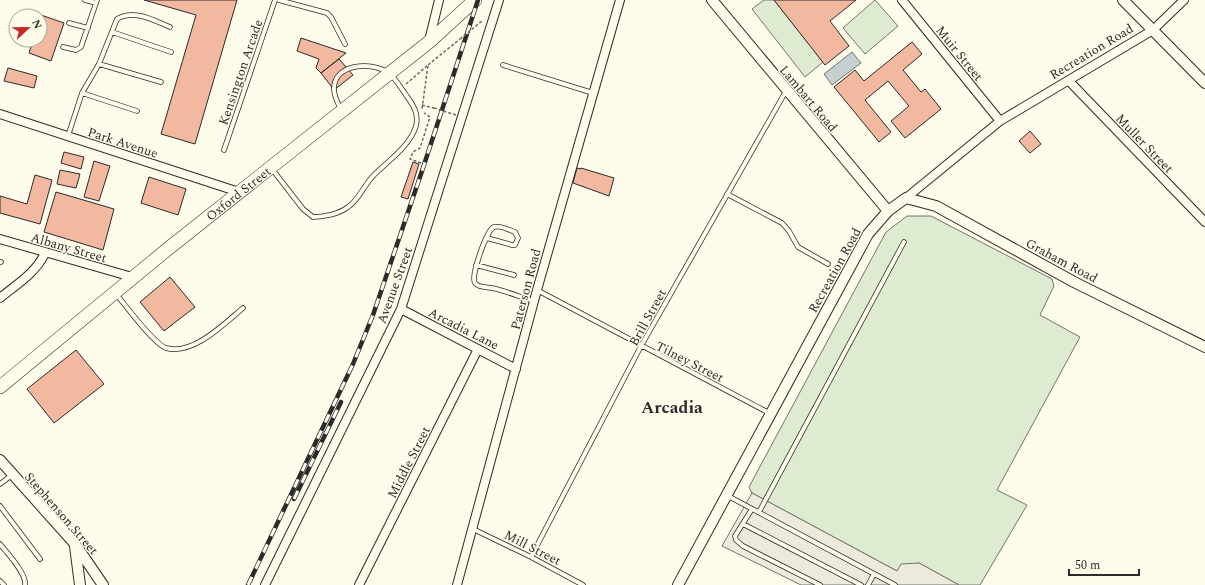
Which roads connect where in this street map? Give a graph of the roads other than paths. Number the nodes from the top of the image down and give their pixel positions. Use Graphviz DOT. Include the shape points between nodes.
graph roads {
  1 [pos="84,0"];
  2 [pos="275,0"];
  3 [pos="279,0"];
  4 [pos="439,0"];
  5 [pos="499,0"];
  6 [pos="620,0"];
  7 [pos="712,0"];
  8 [pos="902,0"];
  9 [pos="1123,0"];
  10 [pos="1184,0"];
  11 [pos="96,1"];
  12 [pos="470,2"];
  13 [pos="69,23"];
  14 [pos="170,27"];
  15 [pos="88,28"];
  16 [pos="1153,30"];
  17 [pos="112,32"];
  18 [pos="429,42"];
  19 [pos="345,44"];
  20 [pos="63,47"];
  21 [pos="171,52"];
  22 [pos="99,64"];
  23 [pos="503,65"];
  24 [pos="389,73"];
  25 [pos="1068,81"];
  26 [pos="161,82"];
  27 [pos="1205,83"];
  28 [pos="786,90"];
  29 [pos="82,93"];
  30 [pos="594,93"];
  31 [pos="342,110"];
  32 [pos="137,111"];
  33 [pos="0,114"];
  34 [pos="1000,121"];
  35 [pos="68,136"];
  36 [pos="224,150"];
  37 [pos="270,167"];
  38 [pos="239,192"];
  39 [pos="727,194"];
  40 [pos="906,198"];
  41 [pos="888,211"];
  42 [pos="1205,222"];
  43 [pos="487,238"];
  44 [pos="0,239"];
  45 [pos="904,242"];
  46 [pos="45,253"];
  47 [pos="828,264"];
  48 [pos="476,265"];
  49 [pos="514,275"];
  50 [pos="132,277"];
  51 [pos="537,290"];
  52 [pos="114,292"];
  53 [pos="0,298"];
  54 [pos="534,301"];
  55 [pos="243,308"];
  56 [pos="401,309"];
  57 [pos="641,346"];
  58 [pos="1205,347"];
  59 [pos="478,349"];
  60 [pos="516,369"];
  61 [pos="0,387"];
  62 [pos="771,414"];
  63 [pos="0,460"];
  64 [pos="12,475"];
  65 [pos="0,484"];
  66 [pos="727,496"];
  67 [pos="0,506"];
  68 [pos="752,509"];
  69 [pos="759,512"];
  70 [pos="743,524"];
  71 [pos="473,529"];
  72 [pos="0,544"];
  73 [pos="75,544"];
  74 [pos="531,557"];
  75 [pos="40,559"];
  76 [pos="874,574"];
  77 [pos="25,585"];
  78 [pos="80,585"];
  79 [pos="103,585"];
  80 [pos="265,585"];
  81 [pos="359,585"];
  82 [pos="457,585"];
  83 [pos="583,585"];
  84 [pos="678,585"];
  85 [pos="820,585"];
  86 [pos="861,585"];
  87 [pos="868,585"];
  88 [pos="895,585"];
  1 -- 11 [label="lane"];
  2 -- 36 [label="lane, Kensington Arcade"];
  3 -- 19 [label="lane" via="327,13"];
  4 -- 18 [label="street"];
  5 -- 56 [label="street, Avenue Street"];
  6 -- 30 [label="street, Paterson Road"];
  7 -- 28 [label="street, Lambart Road"];
  8 -- 34 [label="street, Muir Street"];
  9 -- 16 [label="street"];
  10 -- 16 [label="street, Recreation Road"];
  11 -- 15 [label="lane"];
  12 -- 18 [label="main road, Oxford Street"];
  13 -- 15 [label="lane"];
  14 -- 17 [label="lane" via="137,14 130,14 117,19"];
  15 -- 20 [label="lane" via="81,47 76,50"];
  16 -- 25 [label="street, Recreation Road"];
  16 -- 27 [label="street"];
  17 -- 21 [label="lane"];
  17 -- 22 [label="lane"];
  18 -- 24 [label="main road, Oxford Street"];
  22 -- 26 [label="lane"];
  22 -- 29 [label="lane"];
  23 -- 30 [label="lane"];
  24 -- 31 [label="main road, Oxford Street"];
  24 -- 31 [label="lane" via="371,65 354,67 344,72 334,86 335,96"];
  24 -- 37 [label="lane" via="412,102 417,114 413,133 406,144 368,181 348,207 326,216 313,217 303,209"];
  25 -- 34 [label="street, Recreation Road"];
  25 -- 42 [label="street, Muller Street"];
  28 -- 39 [label="lane, Brill Street"];
  28 -- 41 [label="street, Lambart Road"];
  29 -- 32 [label="lane"];
  29 -- 35 [label="lane"];
  30 -- 51 [label="street, Paterson Road"];
  31 -- 37 [label="main road, Oxford Street"];
  33 -- 35 [label="street, Park Avenue"];
  34 -- 40 [label="street, Recreation Road"];
  35 -- 38 [label="street, Park Avenue"];
  37 -- 38 [label="main road, Oxford Street"];
  38 -- 50 [label="main road, Oxford Street"];
  39 -- 47 [label="lane" via="782,223 798,247"];
  39 -- 57 [label="lane, Brill Street"];
  40 -- 41 [label="street, Recreation Road"];
  40 -- 58 [label="street, Graham Road" via="936,206 1074,282"];
  41 -- 62 [label="street, Recreation Road" via="868,234"];
  43 -- 43 [label="lane" via="490,228 498,226 515,232 518,238 514,245"];
  43 -- 48 [label="lane"];
  44 -- 46 [label="street, Albany Street"];
  45 -- 69 [label="lane"];
  46 -- 50 [label="street, Albany Street"];
  46 -- 53 [label="street" via="33,271"];
  48 -- 49 [label="lane"];
  48 -- 54 [label="lane" via="473,279 478,286 494,288"];
  50 -- 52 [label="main road, Oxford Street"];
  51 -- 54 [label="street, Paterson Road"];
  51 -- 57 [label="lane, Tilney Street"];
  52 -- 55 [label="lane" via="153,338 166,348 178,349 210,336"];
  52 -- 61 [label="main road, Oxford Street"];
  54 -- 60 [label="street, Paterson Road"];
  56 -- 59 [label="street, Arcadia Lane"];
  56 -- 80 [label="street, Avenue Street"];
  57 -- 62 [label="lane, Tilney Street"];
  57 -- 74 [label="lane, Brill Street"];
  59 -- 60 [label="street, Arcadia Lane"];
  59 -- 81 [label="street, Middle Street"];
  60 -- 71 [label="street, Paterson Road"];
  62 -- 66 [label="street, Recreation Road"];
  63 -- 64 [label="street, Stephenson Street"];
  64 -- 65 [label="lane"];
  64 -- 73 [label="street, Stephenson Street"];
  66 -- 68 [label="lane"];
  66 -- 84 [label="street, Recreation Road"];
  67 -- 75 [label="lane"];
  68 -- 69 [label="lane"];
  68 -- 70 [label="lane"];
  69 -- 76 [label="lane"];
  70 -- 85 [label="lane" via="735,538 739,543"];
  70 -- 86 [label="lane"];
  71 -- 74 [label="lane, Mill Street"];
  71 -- 82 [label="street, Paterson Road"];
  72 -- 77 [label="lane" via="22,573"];
  73 -- 78 [label="street"];
  73 -- 79 [label="street, Stephenson Street"];
  74 -- 83 [label="lane, Mill Street"];
  76 -- 87 [label="lane"];
  76 -- 88 [label="lane"];
}
